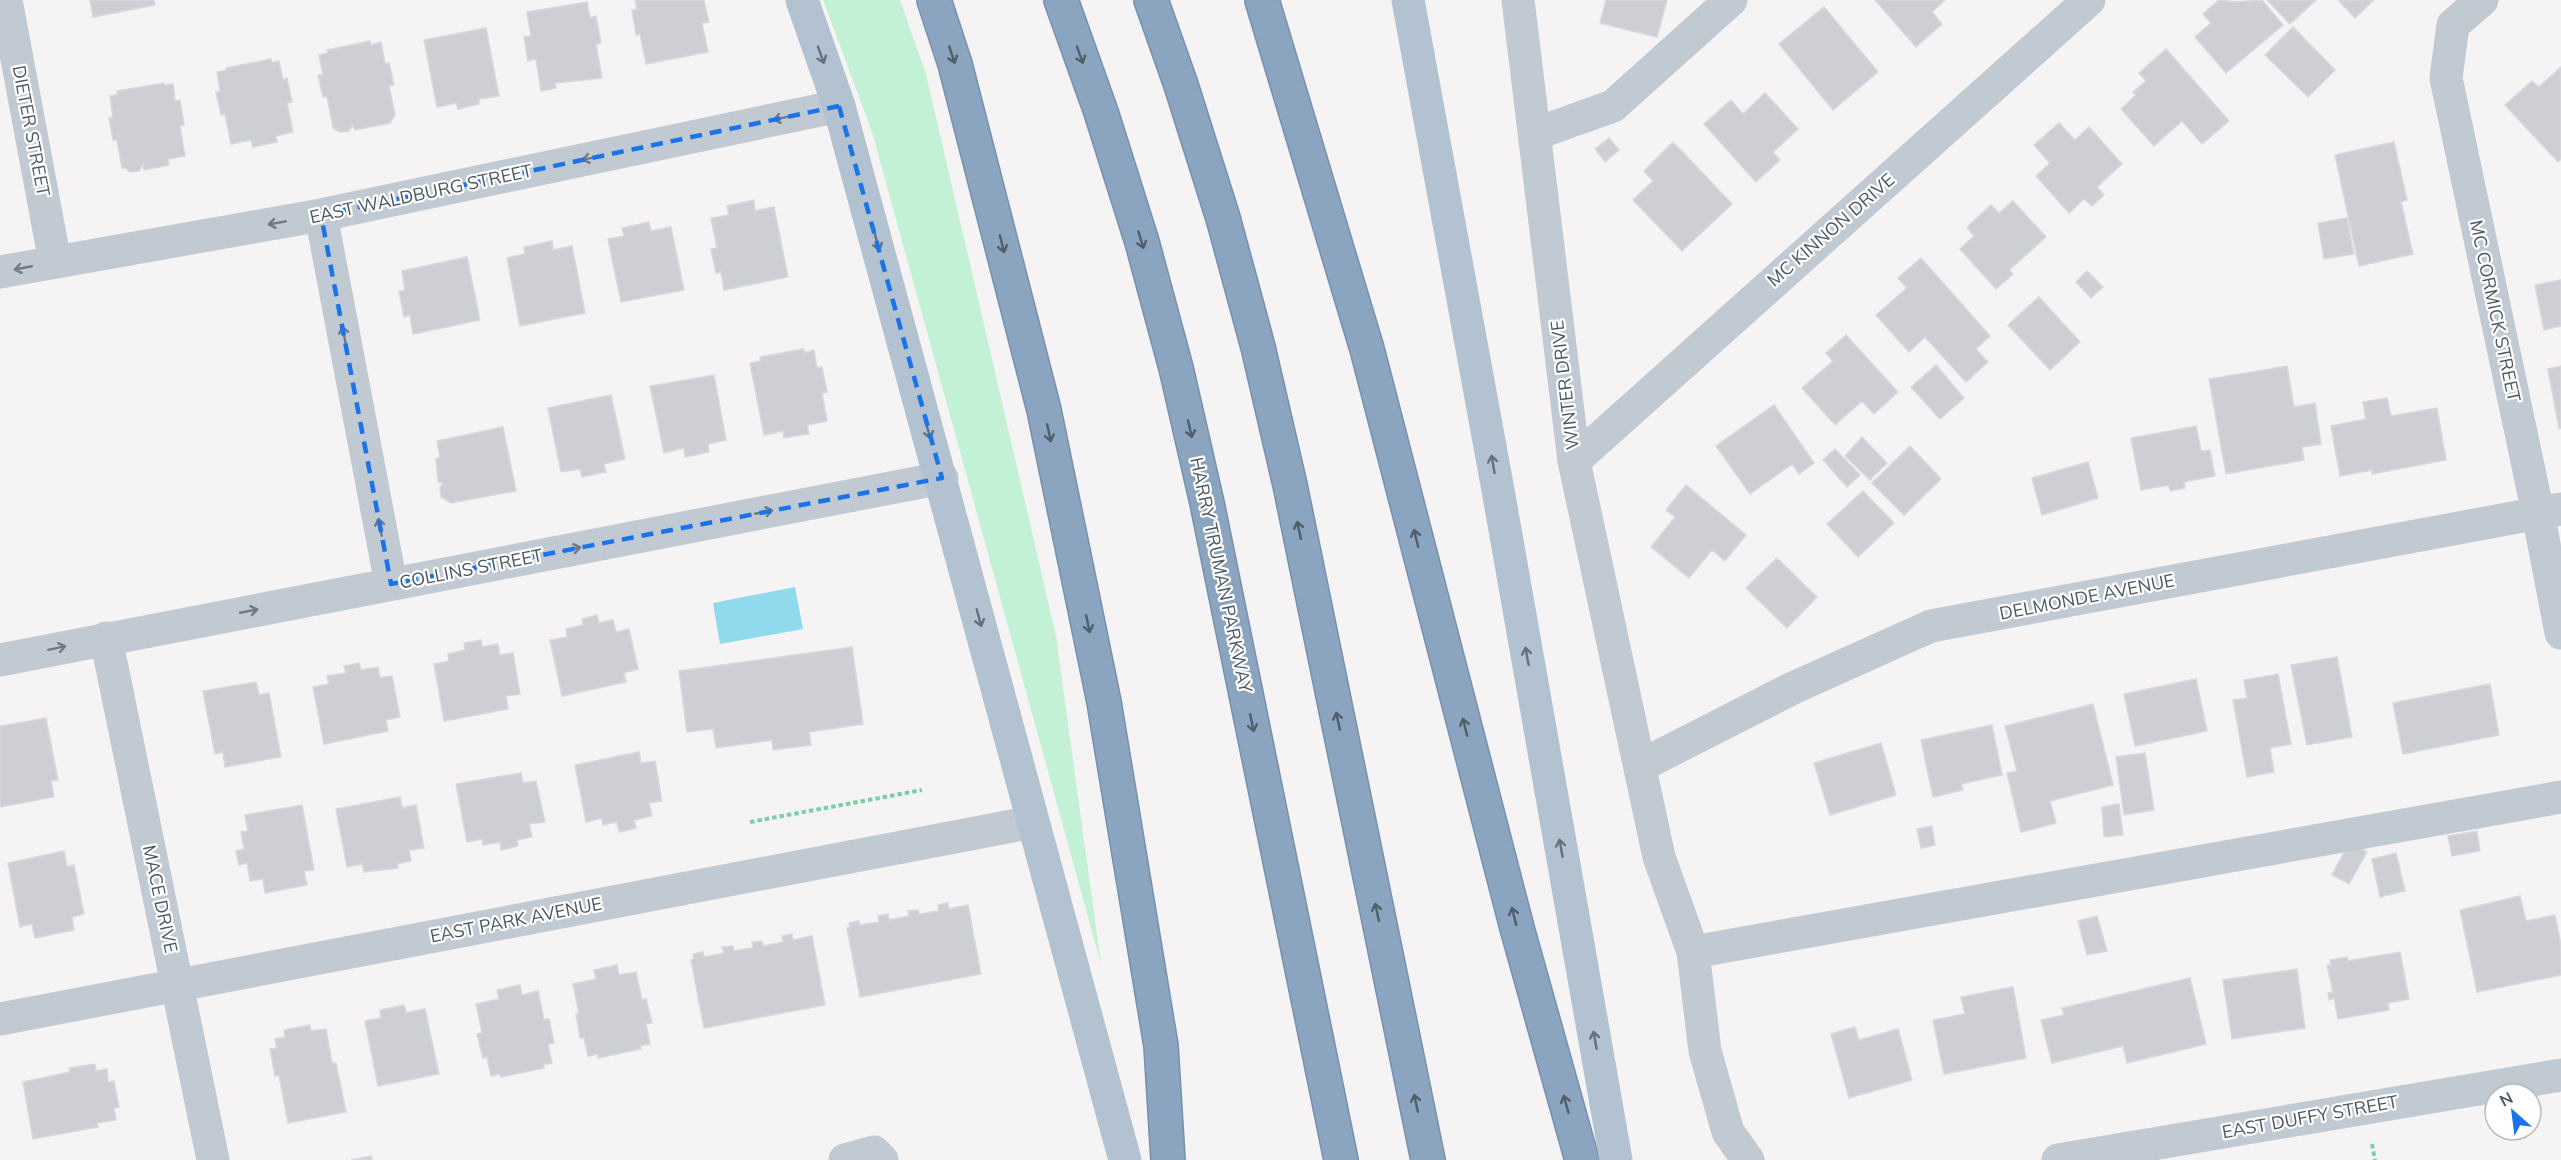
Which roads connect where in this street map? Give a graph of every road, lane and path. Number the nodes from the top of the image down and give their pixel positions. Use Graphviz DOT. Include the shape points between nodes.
graph roads {
  1 [pos="6,0"];
  2 [pos="802,0"];
  3 [pos="934,0"];
  4 [pos="1061,0"];
  5 [pos="1151,0"];
  6 [pos="1262,0"];
  7 [pos="1408,0"];
  8 [pos="1518,0"];
  9 [pos="1731,0"];
  10 [pos="2089,0"];
  11 [pos="2482,0"];
  12 [pos="839,105"];
  13 [pos="1535,134"];
  14 [pos="321,215"];
  15 [pos="55,262"];
  16 [pos="0,272"];
  17 [pos="1574,461"];
  18 [pos="942,478"];
  19 [pos="2550,511"];
  20 [pos="391,584"];
  21 [pos="2561,633"];
  22 [pos="106,638"];
  23 [pos="0,660"];
  24 [pos="1640,766"];
  25 [pos="922,790"];
  26 [pos="2561,797"];
  27 [pos="750,822"];
  28 [pos="1033,822"];
  29 [pos="1693,952"];
  30 [pos="178,985"];
  31 [pos="0,1019"];
  32 [pos="2561,1074"];
  33 [pos="213,1160"];
  34 [pos="845,1160"];
  35 [pos="882,1160"];
  36 [pos="1125,1160"];
  37 [pos="1168,1160"];
  38 [pos="1341,1160"];
  39 [pos="1428,1160"];
  40 [pos="1582,1160"];
  41 [pos="1616,1160"];
  42 [pos="1748,1160"];
  43 [pos="2058,1160"];
  1 -- 15 [label="street, DIETER STREET"];
  2 -- 12 [label="main road, one-way"];
  3 -- 37 [label="highway, one-way" via="955,64 1044,410 1104,702 1161,1046"];
  4 -- 38 [label="highway, HARRY TRUMAN PARKWAY, one-way" via="1142,242 1178,380 1207,503"];
  39 -- 5 [label="highway, one-way" via="1290,485 1258,347 1223,218"];
  40 -- 6 [label="highway, one-way" via="1517,928 1367,349"];
  41 -- 7 [label="main road, one-way"];
  8 -- 13 [label="street, WINTER DRIVE"];
  9 -- 13 [label="street" via="1613,105"];
  10 -- 17 [label="street, MC KINNON DRIVE"];
  11 -- 19 [label="street, MC CORMICK STREET" via="2453,25 2446,78"];
  12 -- 14 [label="street, EAST WALDBURG STREET, one-way"];
  12 -- 18 [label="main road, one-way"];
  13 -- 17 [label="street, WINTER DRIVE"];
  14 -- 15 [label="street, EAST WALDBURG STREET, one-way"];
  20 -- 14 [label="street, one-way"];
  15 -- 16 [label="street, EAST WALDBURG STREET, one-way"];
  17 -- 24 [label="street, WINTER DRIVE"];
  20 -- 18 [label="street, COLLINS STREET, one-way"];
  18 -- 28 [label="main road, one-way"];
  19 -- 21 [label="street, MC CORMICK STREET"];
  19 -- 24 [label="street, DELMONDE AVENUE" via="1931,626 1793,688"];
  22 -- 20 [label="street, COLLINS STREET, one-way"];
  23 -- 22 [label="street, COLLINS STREET, one-way"];
  22 -- 30 [label="street, MACE DRIVE"];
  24 -- 29 [label="street, WINTER DRIVE" via="1659,856"];
  25 -- 27 [label="path"];
  26 -- 29 [label="street"];
  28 -- 30 [label="street, EAST PARK AVENUE"];
  28 -- 36 [label="main road"];
  29 -- 42 [label="street, WINTER DRIVE" via="1705,1051 1728,1132"];
  30 -- 31 [label="street, EAST PARK AVENUE"];
  30 -- 33 [label="street, MACE DRIVE"];
  32 -- 43 [label="street, EAST DUFFY STREET"];
  34 -- 35 [label="street" via="874,1152"];
}
